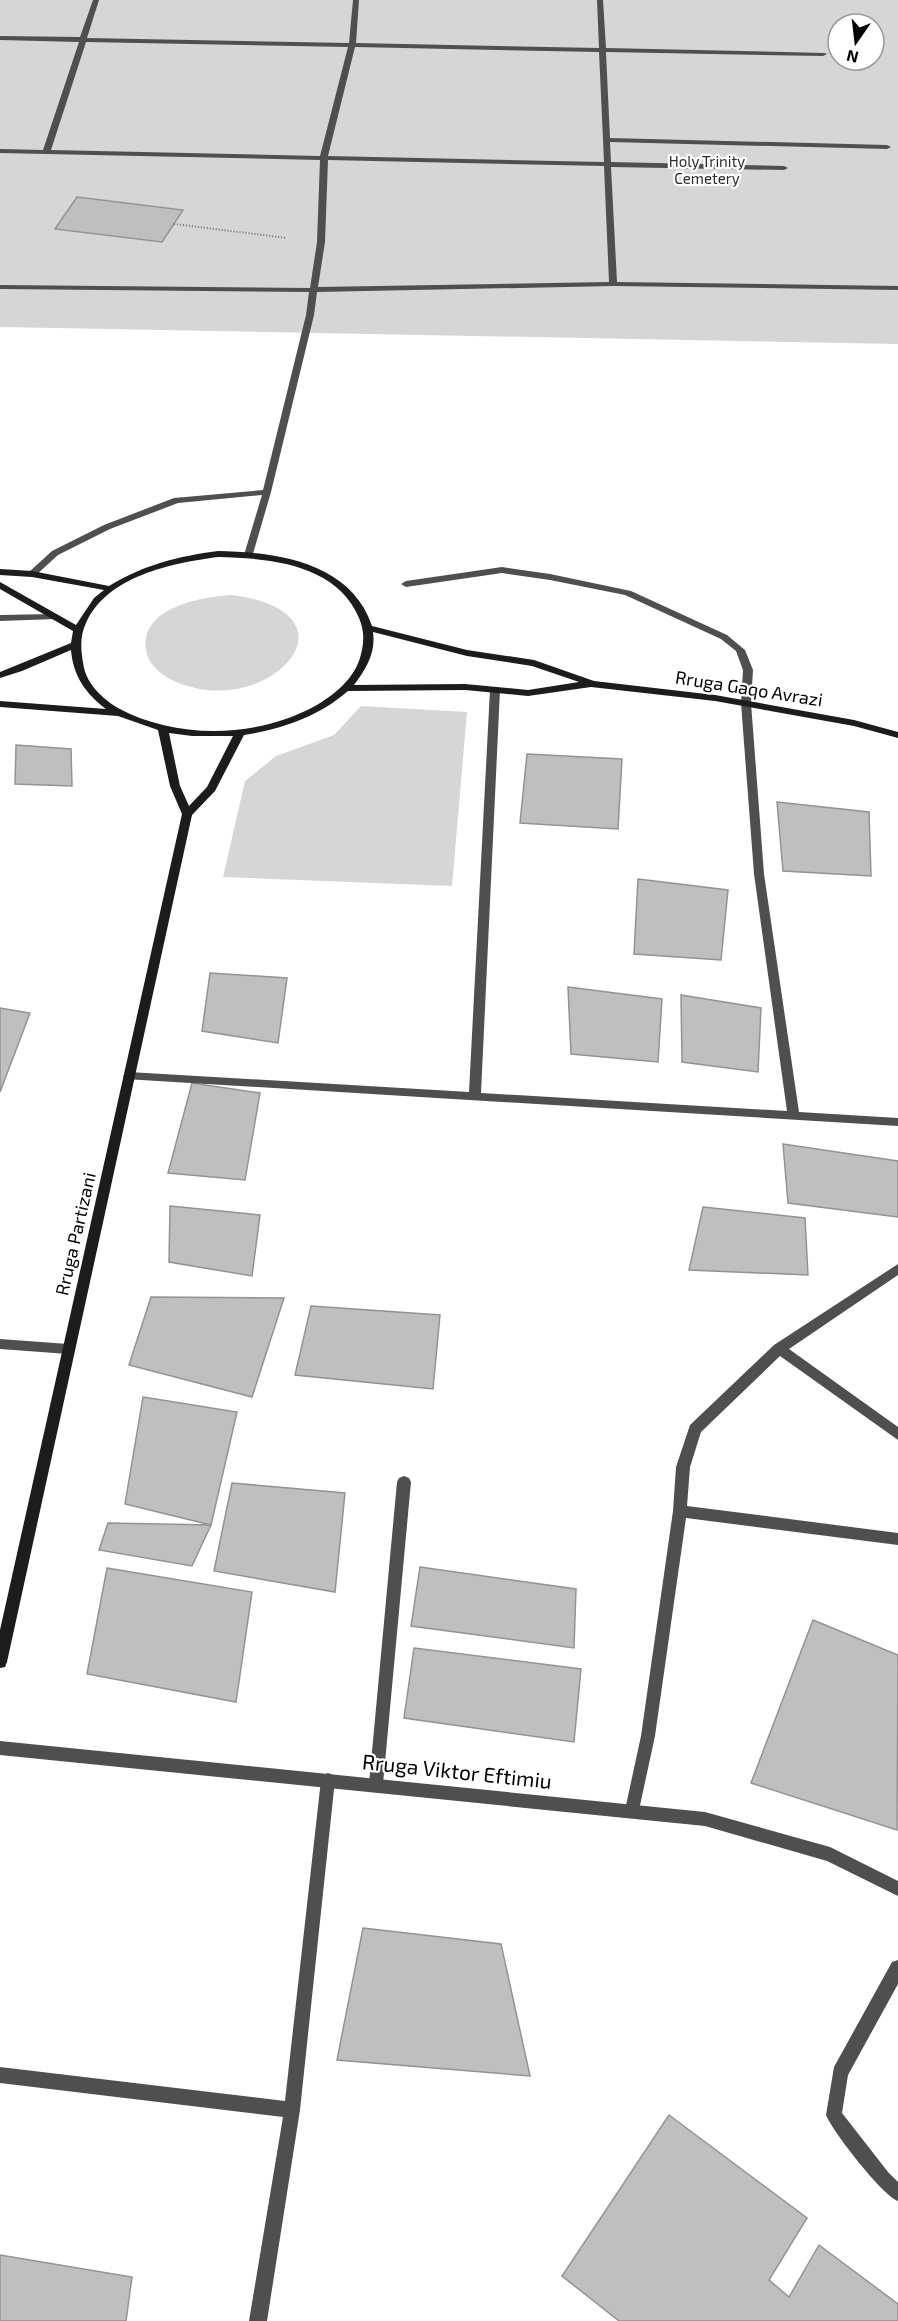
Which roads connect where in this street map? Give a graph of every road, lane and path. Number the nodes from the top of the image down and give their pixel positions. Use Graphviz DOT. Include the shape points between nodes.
graph roads {
  1 [pos="96,0"];
  2 [pos="356,0"];
  3 [pos="600,0"];
  4 [pos="0,38"];
  5 [pos="83,39"];
  6 [pos="352,44"];
  7 [pos="602,50"];
  8 [pos="823,54"];
  9 [pos="606,140"];
  10 [pos="887,147"];
  11 [pos="48,150"];
  12 [pos="0,151"];
  13 [pos="324,156"];
  14 [pos="607,163"];
  15 [pos="784,168"];
  16 [pos="174,224"];
  17 [pos="321,242"];
  18 [pos="613,284"];
  19 [pos="0,287"];
  20 [pos="898,288"];
  21 [pos="312,290"];
  22 [pos="267,492"];
  23 [pos="249,555"];
  24 [pos="0,572"];
  25 [pos="32,574"];
  26 [pos="406,584"];
  27 [pos="0,585"];
  28 [pos="112,588"];
  29 [pos="53,617"];
  30 [pos="0,618"];
  31 [pos="368,628"];
  32 [pos="78,630"];
  33 [pos="75,645"];
  34 [pos="0,675"];
  35 [pos="593,684"];
  36 [pos="345,688"];
  37 [pos="495,690"];
  38 [pos="746,703"];
  39 [pos="0,704"];
  40 [pos="121,713"];
  41 [pos="163,729"];
  42 [pos="240,732"];
  43 [pos="898,735"];
  44 [pos="188,814"];
  45 [pos="129,1076"];
  46 [pos="475,1097"];
  47 [pos="794,1116"];
  48 [pos="898,1122"];
  49 [pos="898,1269"];
  50 [pos="0,1344"];
  51 [pos="69,1349"];
  52 [pos="778,1349"];
  53 [pos="898,1434"];
  54 [pos="404,1482"];
  55 [pos="680,1511"];
  56 [pos="898,1539"];
  57 [pos="0,1662"];
  58 [pos="0,1748"];
  59 [pos="328,1780"];
  60 [pos="376,1784"];
  61 [pos="632,1810"];
  62 [pos="898,1889"];
  63 [pos="898,1968"];
  64 [pos="0,2075"];
  65 [pos="292,2110"];
  66 [pos="898,2193"];
  67 [pos="258,2321"];
  1 -- 5 [label="street"];
  2 -- 6 [label="street"];
  3 -- 7 [label="street"];
  4 -- 5 [label="street"];
  5 -- 6 [label="street"];
  5 -- 11 [label="street"];
  6 -- 7 [label="street"];
  6 -- 13 [label="street"];
  7 -- 8 [label="street"];
  7 -- 9 [label="street"];
  9 -- 10 [label="street"];
  9 -- 14 [label="street"];
  11 -- 12 [label="street"];
  11 -- 13 [label="street"];
  13 -- 14 [label="street"];
  13 -- 17 [label="street"];
  14 -- 15 [label="street"];
  14 -- 18 [label="street"];
  16 -- 17 [label="path"];
  17 -- 21 [label="street"];
  18 -- 20 [label="street"];
  18 -- 21 [label="street"];
  19 -- 21 [label="street"];
  21 -- 22 [label="street" via="310,315"];
  22 -- 23 [label="street"];
  22 -- 25 [label="street" via="177,500 107,527 55,553"];
  23 -- 28 [label="main road" via="218,554 171,561"];
  23 -- 31 [label="main road" via="288,561 326,577 354,600"];
  24 -- 25 [label="main road"];
  25 -- 28 [label="main road"];
  26 -- 38 [label="street" via="502,570 628,593 724,637 740,650 748,670"];
  27 -- 29 [label="main road"];
  28 -- 32 [label="main road"];
  29 -- 30 [label="street"];
  29 -- 32 [label="main road"];
  31 -- 35 [label="main road, Rruga Gaqo Avrazi" via="467,653 534,663"];
  31 -- 36 [label="main road" via="365,659"];
  32 -- 33 [label="main road"];
  33 -- 34 [label="main road"];
  33 -- 40 [label="main road" via="81,675 90,689"];
  35 -- 37 [label="main road, Rruga Gaqo Avrazi" via="528,693"];
  35 -- 38 [label="main road, Rruga Gaqo Avrazi"];
  36 -- 37 [label="main road, Rruga Gaqo Avrazi"];
  36 -- 42 [label="main road" via="330,701 289,721"];
  37 -- 46 [label="street"];
  38 -- 43 [label="main road, Rruga Gaqo Avrazi"];
  38 -- 47 [label="street" via="759,874"];
  39 -- 40 [label="main road"];
  40 -- 41 [label="main road"];
  41 -- 42 [label="main road" via="197,734"];
  41 -- 44 [label="main road" via="175,786"];
  42 -- 44 [label="main road, Rruga Partizani" via="211,789"];
  44 -- 45 [label="main road, Rruga Partizani"];
  45 -- 46 [label="street"];
  45 -- 51 [label="main road, Rruga Partizani"];
  46 -- 47 [label="street"];
  47 -- 48 [label="street"];
  49 -- 52 [label="street"];
  50 -- 51 [label="street"];
  51 -- 57 [label="main road, Rruga Partizani"];
  52 -- 53 [label="street"];
  52 -- 55 [label="street" via="695,1429 683,1467"];
  54 -- 60 [label="street"];
  55 -- 56 [label="street"];
  55 -- 61 [label="street" via="648,1736"];
  58 -- 59 [label="street, Rruga Viktor Eftimiu"];
  59 -- 60 [label="street, Rruga Viktor Eftimiu"];
  59 -- 65 [label="street"];
  60 -- 61 [label="street, Rruga Viktor Eftimiu"];
  61 -- 62 [label="street, Rruga Viktor Eftimiu" via="705,1819 830,1854"];
  63 -- 66 [label="street" via="840,2073 834,2115"];
  64 -- 65 [label="street"];
  65 -- 67 [label="street"];
}
